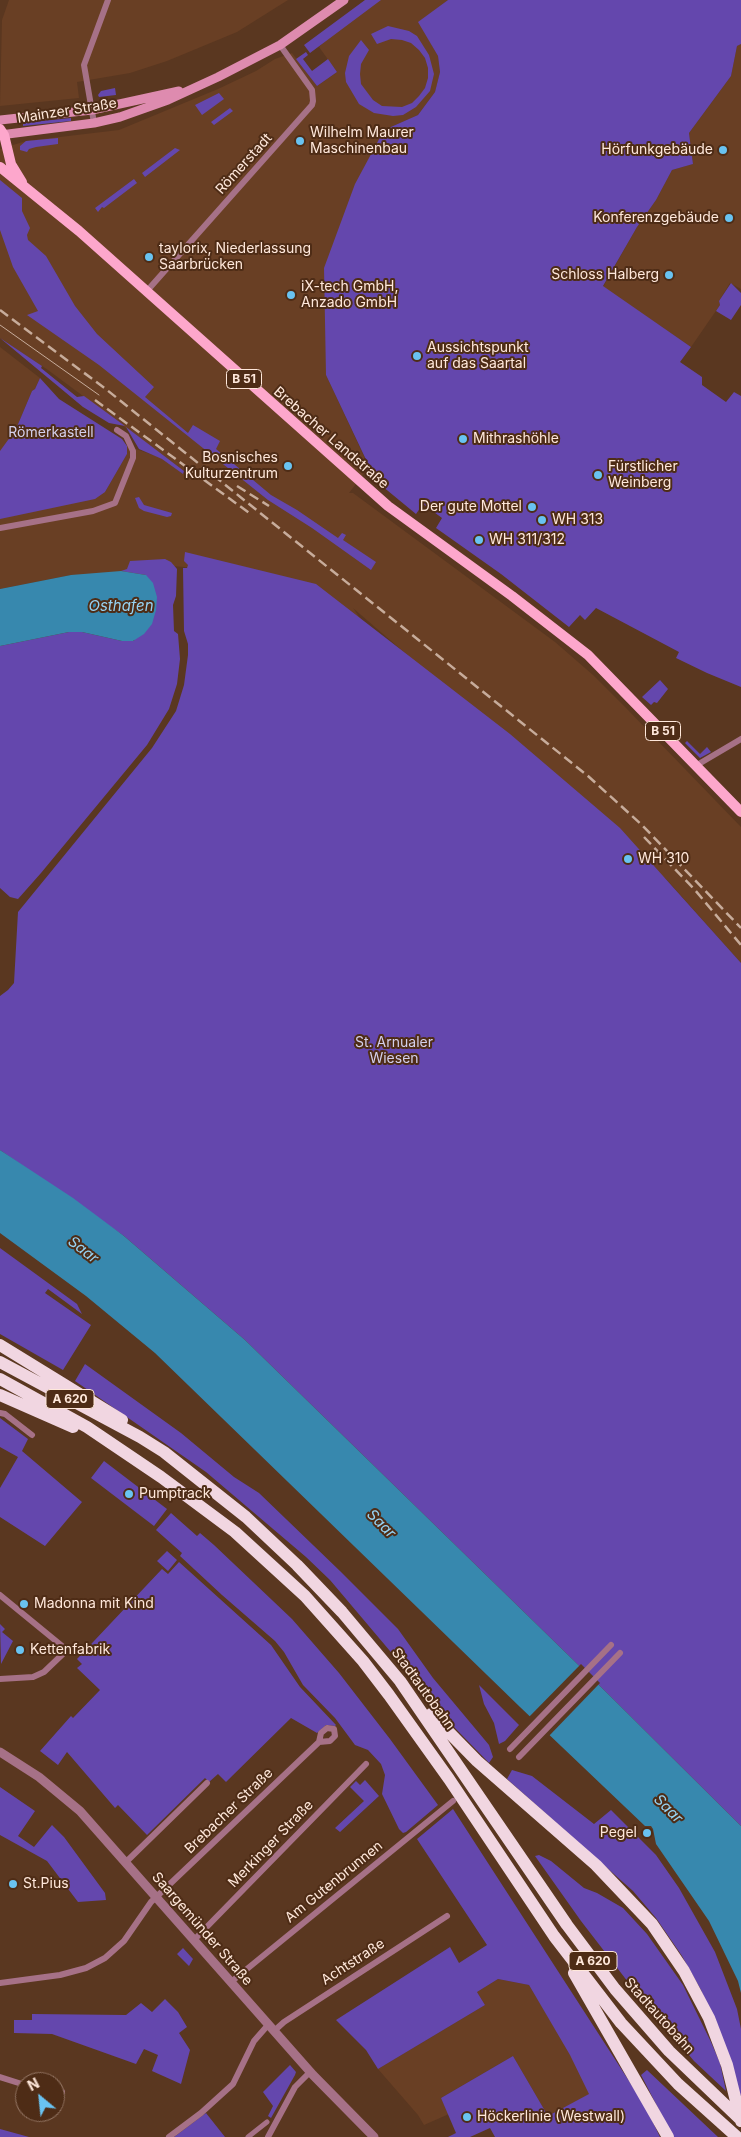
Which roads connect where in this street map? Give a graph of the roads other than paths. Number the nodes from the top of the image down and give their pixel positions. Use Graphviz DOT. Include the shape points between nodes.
graph roads {
  1 [pos="108,0"];
  2 [pos="344,0"];
  3 [pos="280,45"];
  4 [pos="189,89"];
  5 [pos="92,110"];
  6 [pos="0,121"];
  7 [pos="94,123"];
  8 [pos="1,133"];
  9 [pos="0,167"];
  10 [pos="24,185"];
  11 [pos="146,292"];
  12 [pos="116,430"];
  13 [pos="0,528"];
  14 [pos="741,739"];
  15 [pos="697,765"];
  16 [pos="741,812"];
  17 [pos="0,1345"];
  18 [pos="0,1362"];
  19 [pos="0,1379"];
  20 [pos="0,1395"];
  21 [pos="0,1413"];
  22 [pos="32,1435"];
  23 [pos="140,1437"];
  24 [pos="118,1449"];
  25 [pos="0,1595"];
  26 [pos="612,1645"];
  27 [pos="620,1653"];
  28 [pos="0,1679"];
  29 [pos="400,1681"];
  30 [pos="319,1742"];
  31 [pos="510,1749"];
  32 [pos="0,1752"];
  33 [pos="519,1757"];
  34 [pos="366,1764"];
  35 [pos="206,1783"];
  36 [pos="453,1801"];
  37 [pos="125,1863"];
  38 [pos="157,1898"];
  39 [pos="447,1916"];
  40 [pos="554,1936"];
  41 [pos="194,1940"];
  42 [pos="231,1982"];
  43 [pos="0,1983"];
  44 [pos="271,2028"];
  45 [pos="310,2072"];
  46 [pos="0,2077"];
  47 [pos="15,2082"];
  48 [pos="741,2121"];
  49 [pos="266,2122"];
  50 [pos="666,2133"];
  51 [pos="369,2136"];
  52 [pos="169,2137"];
  53 [pos="248,2137"];
  54 [pos="268,2137"];
  55 [pos="737,2137"];
  1 -- 5 [label="street" via="84,65"];
  2 -- 3 [label="main road, Mainzer Straße"];
  3 -- 4 [label="main road, Mainzer Straße"];
  3 -- 11 [label="street, Römerstadt" via="312,90 312,105"];
  4 -- 5 [label="main road, Mainzer Straße"];
  4 -- 7 [label="main road, Mainzer Straße" via="153,106"];
  5 -- 6 [label="main road, Mainzer Straße"];
  5 -- 7 [label="street"];
  7 -- 8 [label="main road, Mainzer Straße"];
  8 -- 10 [label="main road, Brebacher Landstraße / B 51" via="11,164"];
  9 -- 10 [label="main road, Brebacher Landstraße / B 51"];
  10 -- 11 [label="main road, Brebacher Landstraße / B 51"];
  11 -- 15 [label="main road, Brebacher Landstraße / B 51" via="388,506 588,655"];
  12 -- 13 [label="street" via="126,436 133,458 115,503 92,511"];
  14 -- 15 [label="street"];
  15 -- 16 [label="main road, B 51"];
  17 -- 23 [label="highway" via="116,1415"];
  18 -- 23 [label="highway, Stadtautobahn / A 620"];
  19 -- 24 [label="highway, A 620" via="55,1408"];
  20 -- 24 [label="highway"];
  21 -- 22 [label="street"];
  23 -- 29 [label="highway, Stadtautobahn / A 620" via="200,1479 275,1543 342,1612"];
  24 -- 40 [label="highway, A 620" via="235,1532 304,1596 373,1675 449,1779"];
  25 -- 28 [label="street" via="66,1650 44,1672 33,1677"];
  26 -- 31 [label="street"];
  27 -- 33 [label="street"];
  29 -- 48 [label="highway, Stadtautobahn / A 620" via="592,1959 650,2030"];
  29 -- 48 [label="highway" via="476,1761 633,1901 669,1948 697,1994 728,2065"];
  30 -- 38 [label="street, Brebacher Straße"];
  32 -- 37 [label="street, Saargemünder Straße" via="64,1796"];
  34 -- 41 [label="street, Merkinger Straße"];
  35 -- 37 [label="street"];
  36 -- 42 [label="street, Am Gutenbrunnen"];
  37 -- 38 [label="street, Saargemünder Straße"];
  38 -- 41 [label="street, Saargemünder Straße"];
  38 -- 43 [label="street, Brebacher Straße" via="124,1941 96,1964 60,1976"];
  39 -- 44 [label="street, Achtstraße"];
  40 -- 50 [label="highway"];
  40 -- 55 [label="highway, A 620" via="634,2037 678,2084"];
  41 -- 42 [label="street, Saargemünder Straße"];
  42 -- 44 [label="street, Saargemünder Straße"];
  44 -- 45 [label="street, Saargemünder Straße"];
  44 -- 52 [label="street, Achtstraße" via="254,2041 233,2084"];
  45 -- 51 [label="street, Saargemünder Straße"];
  45 -- 54 [label="street" via="295,2087"];
  46 -- 47 [label="street"];
  49 -- 53 [label="street"];
}
